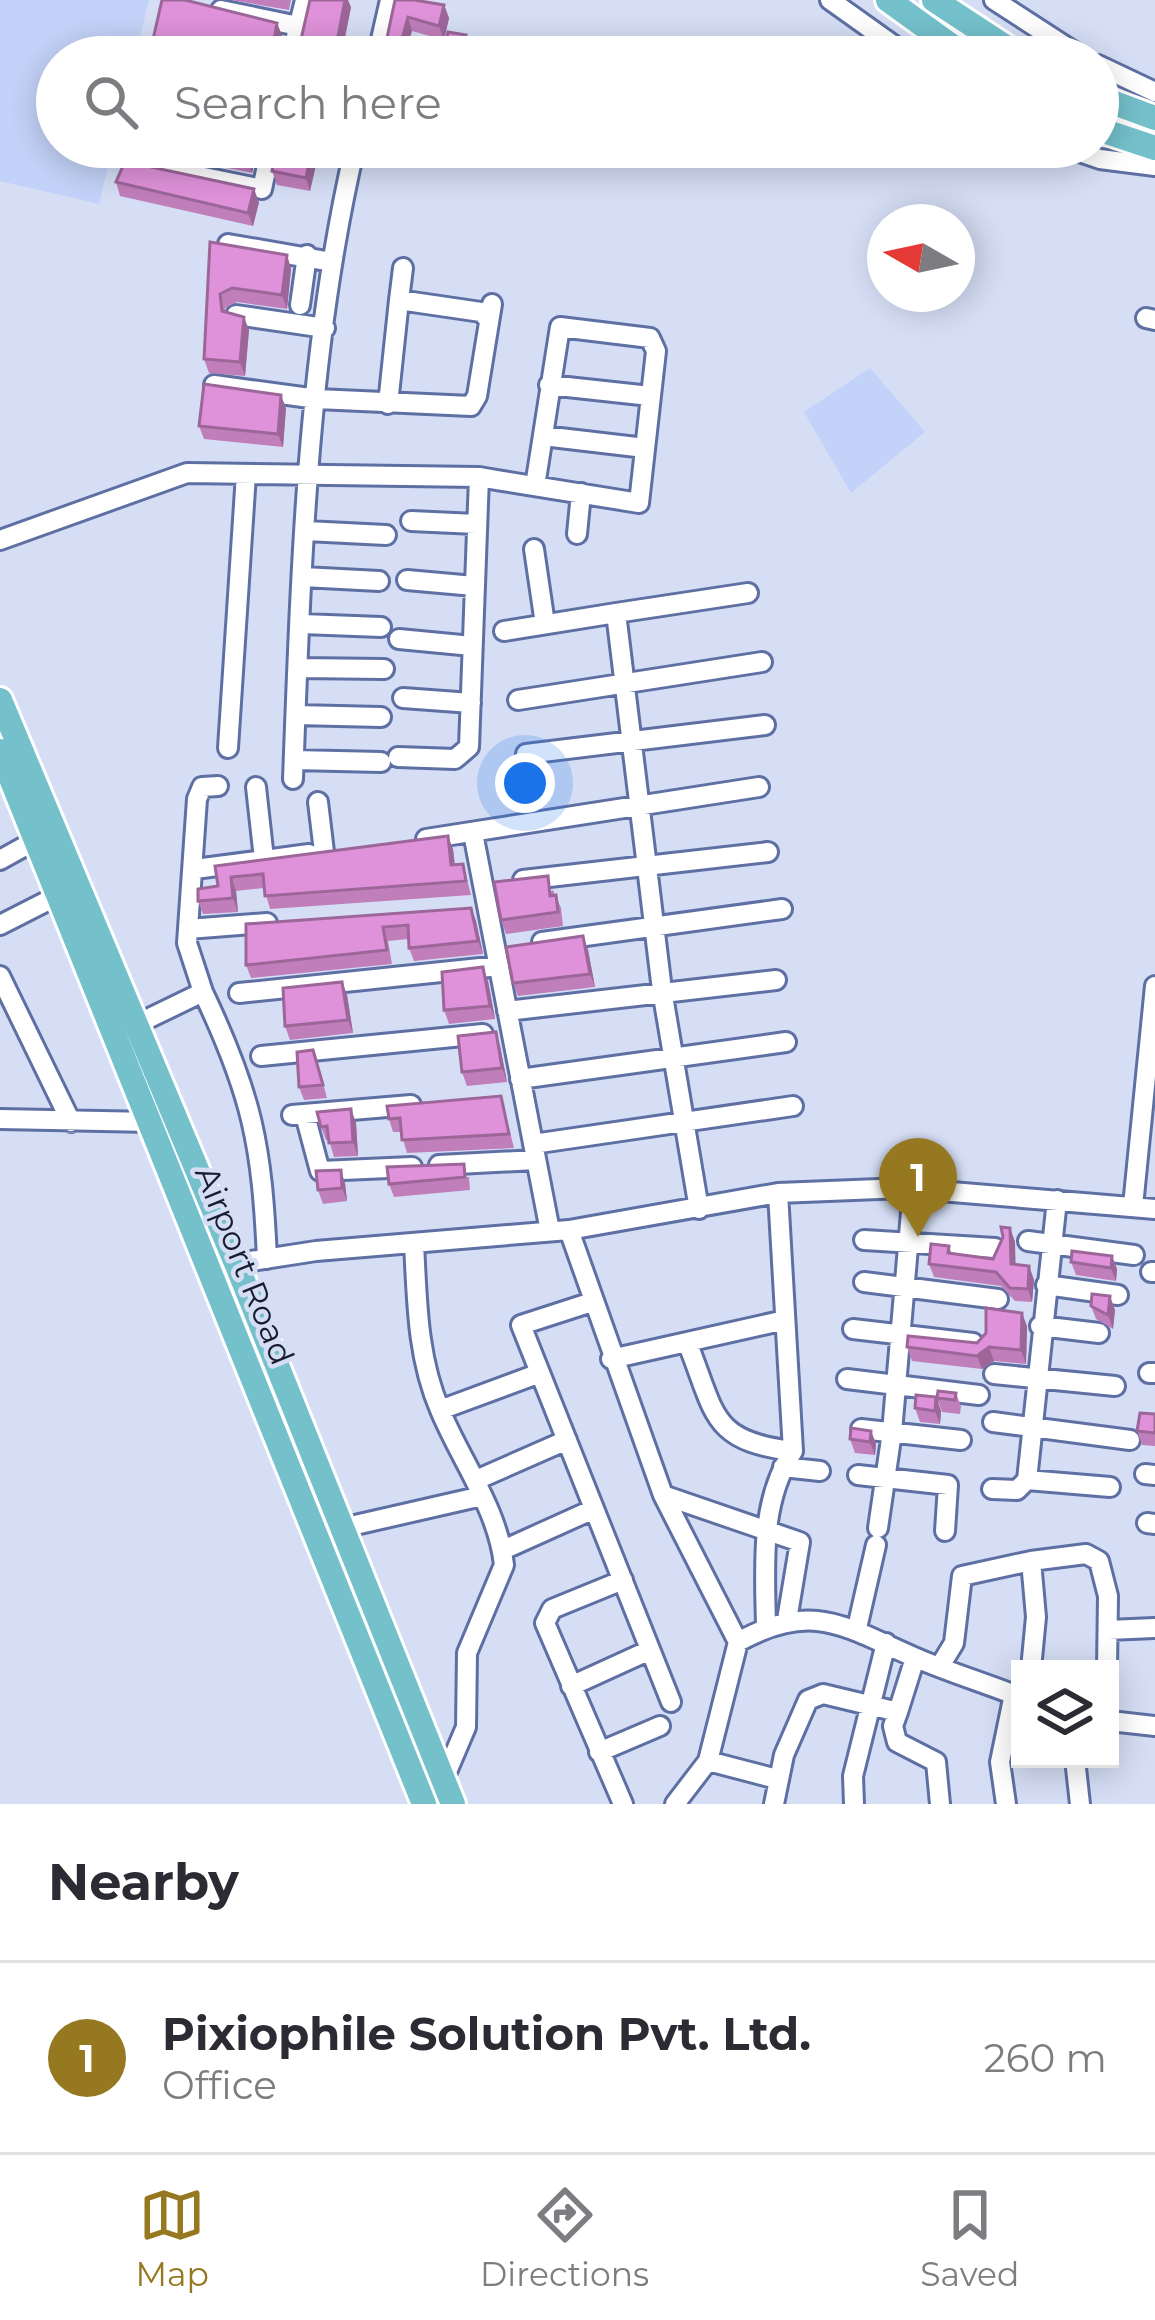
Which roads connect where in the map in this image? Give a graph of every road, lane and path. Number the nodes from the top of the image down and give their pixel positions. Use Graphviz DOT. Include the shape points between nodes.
graph roads {
  1 [pos="304,0"];
  2 [pos="390,0"];
  3 [pos="830,0"];
  4 [pos="888,0"];
  5 [pos="934,0"];
  6 [pos="994,0"];
  7 [pos="199,5"];
  8 [pos="298,26"];
  9 [pos="296,36"];
  10 [pos="381,36"];
  11 [pos="881,36"];
  12 [pos="938,36"];
  13 [pos="989,36"];
  14 [pos="1050,36"];
  15 [pos="1119,75"];
  16 [pos="1155,92"];
  17 [pos="1119,105"];
  18 [pos="1155,118"];
  19 [pos="1119,136"];
  20 [pos="1155,148"];
  21 [pos="1119,161"];
  22 [pos="1155,166"];
  23 [pos="160,168"];
  24 [pos="267,168"];
  25 [pos="352,168"];
  26 [pos="228,244"];
  27 [pos="307,255"];
  28 [pos="332,262"];
  29 [pos="403,268"];
  30 [pos="399,300"];
  31 [pos="300,304"];
  32 [pos="236,315"];
  33 [pos="325,328"];
  34 [pos="214,385"];
  35 [pos="549,385"];
  36 [pos="650,396"];
  37 [pos="317,399"];
  38 [pos="388,404"];
  39 [pos="542,436"];
  40 [pos="645,448"];
  41 [pos="246,474"];
  42 [pos="309,475"];
  43 [pos="479,477"];
  44 [pos="535,486"];
  45 [pos="580,493"];
  46 [pos="411,521"];
  47 [pos="476,524"];
  48 [pos="306,531"];
  49 [pos="577,534"];
  50 [pos="386,535"];
  51 [pos="0,540"];
  52 [pos="534,549"];
  53 [pos="303,577"];
  54 [pos="407,580"];
  55 [pos="379,581"];
  56 [pos="474,586"];
  57 [pos="748,593"];
  58 [pos="616,613"];
  59 [pos="302,624"];
  60 [pos="544,624"];
  61 [pos="381,627"];
  62 [pos="504,631"];
  63 [pos="399,639"];
  64 [pos="472,646"];
  65 [pos="763,662"];
  66 [pos="299,668"];
  67 [pos="384,669"];
  68 [pos="624,684"];
  69 [pos="403,698"];
  70 [pos="0,700"];
  71 [pos="518,700"];
  72 [pos="471,703"];
  73 [pos="296,715"];
  74 [pos="381,717"];
  75 [pos="765,725"];
  76 [pos="631,740"];
  77 [pos="228,748"];
  78 [pos="0,753"];
  79 [pos="526,754"];
  80 [pos="218,786"];
  81 [pos="256,787"];
  82 [pos="759,787"];
  83 [pos="319,802"];
  84 [pos="638,805"];
  85 [pos="473,833"];
  86 [pos="36,840"];
  87 [pos="409,842"];
  88 [pos="346,850"];
  89 [pos="324,852"];
  90 [pos="768,852"];
  91 [pos="263,859"];
  92 [pos="0,860"];
  93 [pos="646,866"];
  94 [pos="195,869"];
  95 [pos="483,884"];
  96 [pos="59,895"];
  97 [pos="487,907"];
  98 [pos="464,909"];
  99 [pos="782,909"];
  100 [pos="280,922"];
  101 [pos="0,925"];
  102 [pos="654,926"];
  103 [pos="188,929"];
  104 [pos="497,957"];
  105 [pos="0,976"];
  106 [pos="776,980"];
  107 [pos="1155,986"];
  108 [pos="662,990"];
  109 [pos="203,992"];
  110 [pos="239,993"];
  111 [pos="509,1021"];
  112 [pos="137,1024"];
  113 [pos="786,1042"];
  114 [pos="673,1055"];
  115 [pos="261,1056"];
  116 [pos="522,1087"];
  117 [pos="501,1096"];
  118 [pos="436,1102"];
  119 [pos="793,1106"];
  120 [pos="0,1119"];
  121 [pos="164,1119"];
  122 [pos="71,1122"];
  123 [pos="684,1123"];
  124 [pos="1147,1149"];
  125 [pos="534,1152"];
  126 [pos="913,1189"];
  127 [pos="778,1193"];
  128 [pos="1057,1200"];
  129 [pos="1133,1206"];
  130 [pos="699,1209"];
  131 [pos="1155,1209"];
  132 [pos="559,1230"];
  133 [pos="864,1240"];
  134 [pos="1028,1241"];
  135 [pos="414,1244"];
  136 [pos="1051,1244"];
  137 [pos="908,1245"];
  138 [pos="995,1248"];
  139 [pos="1134,1255"];
  140 [pos="267,1258"];
  141 [pos="224,1265"];
  142 [pos="864,1282"];
  143 [pos="1046,1285"];
  144 [pos="905,1288"];
  145 [pos="1118,1295"];
  146 [pos="998,1299"];
  147 [pos="592,1302"];
  148 [pos="785,1320"];
  149 [pos="1040,1326"];
  150 [pos="854,1329"];
  151 [pos="1099,1333"];
  152 [pos="901,1334"];
  153 [pos="687,1342"];
  154 [pos="978,1344"];
  155 [pos="611,1358"];
  156 [pos="541,1373"];
  157 [pos="994,1374"];
  158 [pos="847,1379"];
  159 [pos="1036,1379"];
  160 [pos="896,1386"];
  161 [pos="1115,1386"];
  162 [pos="980,1395"];
  163 [pos="440,1410"];
  164 [pos="993,1422"];
  165 [pos="1033,1427"];
  166 [pos="861,1429"];
  167 [pos="892,1432"];
  168 [pos="1130,1439"];
  169 [pos="567,1440"];
  170 [pos="962,1440"];
  171 [pos="788,1459"];
  172 [pos="820,1471"];
  173 [pos="858,1475"];
  174 [pos="885,1478"];
  175 [pos="1027,1480"];
  176 [pos="1110,1487"];
  177 [pos="479,1488"];
  178 [pos="992,1489"];
  179 [pos="663,1496"];
  180 [pos="594,1509"];
  181 [pos="342,1528"];
  182 [pos="765,1528"];
  183 [pos="945,1531"];
  184 [pos="503,1550"];
  185 [pos="1031,1561"];
  186 [pos="623,1580"];
  187 [pos="787,1620"];
  188 [pos="766,1627"];
  189 [pos="857,1628"];
  190 [pos="1155,1628"];
  191 [pos="1108,1630"];
  192 [pos="738,1642"];
  193 [pos="886,1642"];
  194 [pos="650,1650"];
  195 [pos="915,1658"];
  196 [pos="1032,1660"];
  197 [pos="1107,1660"];
  198 [pos="940,1666"];
  199 [pos="571,1686"];
  200 [pos="1011,1693"];
  201 [pos="671,1702"];
  202 [pos="868,1706"];
  203 [pos="898,1712"];
  204 [pos="1011,1719"];
  205 [pos="1119,1721"];
  206 [pos="660,1726"];
  207 [pos="1155,1726"];
  208 [pos="599,1752"];
  209 [pos="708,1761"];
  210 [pos="1076,1768"];
  211 [pos="777,1779"];
  212 [pos="448,1792"];
  213 [pos="424,1804"];
  214 [pos="623,1804"];
  215 [pos="675,1804"];
  216 [pos="774,1804"];
  217 [pos="854,1804"];
  218 [pos="940,1804"];
  219 [pos="1006,1804"];
  220 [pos="1080,1804"];
  1 -- 8 [label="street"];
  2 -- 10 [label="street"];
  3 -- 11 [label="street"];
  4 -- 12 [label="main road"];
  5 -- 13 [label="main road"];
  6 -- 14 [label="street"];
  7 -- 8 [label="street"];
  8 -- 9 [label="street"];
  15 -- 16 [label="street"];
  17 -- 18 [label="main road"];
  19 -- 20 [label="main road"];
  21 -- 22 [label="street"];
  23 -- 24 [label="street" via="262,190"];
  25 -- 28 [label="street"];
  26 -- 27 [label="street"];
  27 -- 28 [label="street"];
  27 -- 31 [label="street"];
  28 -- 33 [label="street"];
  29 -- 30 [label="street"];
  30 -- 38 [label="street"];
  30 -- 38 [label="street" via="490,311 475,402"];
  32 -- 33 [label="street"];
  33 -- 37 [label="street"];
  34 -- 37 [label="street"];
  35 -- 36 [label="street"];
  35 -- 36 [label="street" via="557,332 565,326 650,338"];
  35 -- 39 [label="street"];
  36 -- 40 [label="street"];
  37 -- 38 [label="street"];
  37 -- 42 [label="street"];
  39 -- 40 [label="street"];
  39 -- 44 [label="street"];
  40 -- 45 [label="street" via="639,502"];
  41 -- 42 [label="street"];
  41 -- 51 [label="street" via="187,473"];
  41 -- 77 [label="street"];
  42 -- 43 [label="street"];
  42 -- 48 [label="street"];
  43 -- 44 [label="street"];
  43 -- 47 [label="street"];
  44 -- 45 [label="street"];
  45 -- 49 [label="street"];
  46 -- 47 [label="street"];
  47 -- 56 [label="street"];
  48 -- 50 [label="street"];
  48 -- 53 [label="street"];
  52 -- 60 [label="street"];
  53 -- 55 [label="street"];
  53 -- 59 [label="street"];
  54 -- 56 [label="street"];
  56 -- 64 [label="street"];
  57 -- 58 [label="street"];
  58 -- 60 [label="street"];
  58 -- 68 [label="street"];
  59 -- 61 [label="street"];
  59 -- 66 [label="street"];
  60 -- 62 [label="street"];
  63 -- 64 [label="street"];
  64 -- 72 [label="street"];
  65 -- 68 [label="street"];
  66 -- 67 [label="street"];
  66 -- 73 [label="street"];
  68 -- 71 [label="street"];
  68 -- 76 [label="street"];
  69 -- 72 [label="street"];
  70 -- 112 [label="main road"];
  72 -- 73 [label="street" via="463,757 293,770"];
  73 -- 74 [label="street"];
  75 -- 76 [label="street"];
  76 -- 79 [label="street"];
  76 -- 84 [label="street"];
  78 -- 86 [label="main road, Airport Road"];
  80 -- 94 [label="street" via="198,794"];
  81 -- 91 [label="street"];
  82 -- 84 [label="street"];
  83 -- 89 [label="street"];
  84 -- 85 [label="street"];
  84 -- 93 [label="street"];
  85 -- 87 [label="street"];
  85 -- 95 [label="street"];
  86 -- 92 [label="street"];
  86 -- 96 [label="main road, Airport Road"];
  88 -- 89 [label="street"];
  89 -- 91 [label="street"];
  90 -- 93 [label="street"];
  91 -- 94 [label="street"];
  93 -- 95 [label="street"];
  93 -- 102 [label="street"];
  94 -- 103 [label="street"];
  95 -- 97 [label="street"];
  96 -- 101 [label="street"];
  96 -- 121 [label="main road, Airport Road"];
  97 -- 98 [label="street"];
  97 -- 104 [label="street"];
  99 -- 102 [label="street"];
  100 -- 103 [label="street"];
  102 -- 104 [label="street"];
  102 -- 108 [label="street"];
  103 -- 109 [label="street"];
  104 -- 110 [label="street"];
  104 -- 111 [label="street"];
  105 -- 122 [label="street"];
  106 -- 108 [label="street"];
  107 -- 124 [label="street"];
  108 -- 111 [label="street"];
  108 -- 114 [label="street"];
  109 -- 112 [label="street"];
  109 -- 140 [label="street" via="255,1121"];
  111 -- 115 [label="street"];
  111 -- 116 [label="street"];
  112 -- 121 [label="main road"];
  113 -- 114 [label="street"];
  114 -- 116 [label="street"];
  114 -- 123 [label="street"];
  116 -- 117 [label="street"];
  116 -- 125 [label="street"];
  118 -- 125 [label="street" via="298,1115 320,1171"];
  119 -- 123 [label="street"];
  120 -- 122 [label="street"];
  121 -- 122 [label="street"];
  121 -- 141 [label="main road, Airport Road"];
  123 -- 125 [label="street"];
  123 -- 130 [label="street"];
  124 -- 129 [label="street"];
  125 -- 132 [label="street"];
  126 -- 127 [label="street"];
  126 -- 128 [label="street"];
  126 -- 137 [label="street"];
  127 -- 130 [label="street"];
  127 -- 148 [label="street"];
  128 -- 129 [label="street"];
  128 -- 136 [label="street"];
  129 -- 131 [label="street"];
  130 -- 132 [label="street"];
  132 -- 135 [label="street"];
  132 -- 147 [label="street"];
  133 -- 137 [label="street"];
  134 -- 136 [label="street"];
  135 -- 140 [label="street"];
  135 -- 163 [label="street" via="418,1327"];
  136 -- 139 [label="street"];
  136 -- 143 [label="street"];
  137 -- 138 [label="street"];
  137 -- 144 [label="street"];
  140 -- 141 [label="street"];
  141 -- 181 [label="main road"];
  141 -- 213 [label="main road, Airport Road"];
  142 -- 144 [label="street"];
  143 -- 145 [label="street"];
  143 -- 149 [label="street"];
  144 -- 146 [label="street"];
  144 -- 152 [label="street"];
  147 -- 155 [label="street"];
  147 -- 156 [label="street" via="521,1325"];
  148 -- 153 [label="street"];
  148 -- 171 [label="street"];
  149 -- 151 [label="street"];
  149 -- 159 [label="street"];
  150 -- 152 [label="street"];
  152 -- 154 [label="street"];
  152 -- 160 [label="street"];
  153 -- 155 [label="street"];
  153 -- 171 [label="street" via="725,1428"];
  155 -- 179 [label="street"];
  156 -- 163 [label="street"];
  156 -- 169 [label="street"];
  157 -- 159 [label="street"];
  158 -- 160 [label="street"];
  159 -- 161 [label="street"];
  159 -- 165 [label="street"];
  160 -- 162 [label="street"];
  160 -- 167 [label="street"];
  163 -- 177 [label="street"];
  164 -- 165 [label="street"];
  165 -- 168 [label="street"];
  165 -- 175 [label="street"];
  166 -- 167 [label="street"];
  167 -- 170 [label="street"];
  167 -- 174 [label="street"];
  169 -- 177 [label="street"];
  169 -- 180 [label="street"];
  171 -- 172 [label="street"];
  171 -- 182 [label="street"];
  173 -- 174 [label="street"];
  174 -- 183 [label="street" via="948,1485"];
  174 -- 189 [label="street"];
  175 -- 176 [label="street"];
  175 -- 178 [label="street" via="1017,1490"];
  177 -- 181 [label="street"];
  177 -- 184 [label="street"];
  179 -- 182 [label="street"];
  179 -- 192 [label="street"];
  180 -- 184 [label="street"];
  180 -- 186 [label="street"];
  181 -- 212 [label="main road"];
  182 -- 187 [label="street" via="796,1537 801,1547"];
  182 -- 188 [label="street"];
  184 -- 212 [label="street" via="503,1574 467,1653 466,1727"];
  185 -- 191 [label="street" via="1095,1556"];
  185 -- 196 [label="street"];
  185 -- 198 [label="street" via="962,1576 954,1643"];
  186 -- 194 [label="street"];
  186 -- 199 [label="street" via="545,1618"];
  187 -- 188 [label="street"];
  187 -- 189 [label="street"];
  188 -- 192 [label="street"];
  189 -- 193 [label="street"];
  190 -- 191 [label="street"];
  191 -- 197 [label="street"];
  192 -- 209 [label="street"];
  193 -- 195 [label="street"];
  193 -- 202 [label="street"];
  194 -- 199 [label="street"];
  194 -- 201 [label="street"];
  195 -- 198 [label="street"];
  195 -- 203 [label="street"];
  198 -- 200 [label="street"];
  199 -- 208 [label="street"];
  202 -- 203 [label="street"];
  202 -- 211 [label="street" via="823,1694 808,1700"];
  202 -- 217 [label="street"];
  203 -- 218 [label="street" via="897,1742 936,1762"];
  204 -- 219 [label="street" via="1000,1762"];
  205 -- 207 [label="street"];
  206 -- 208 [label="street"];
  208 -- 214 [label="street"];
  209 -- 211 [label="street"];
  209 -- 215 [label="street"];
  210 -- 220 [label="street"];
  211 -- 216 [label="street"];
}
